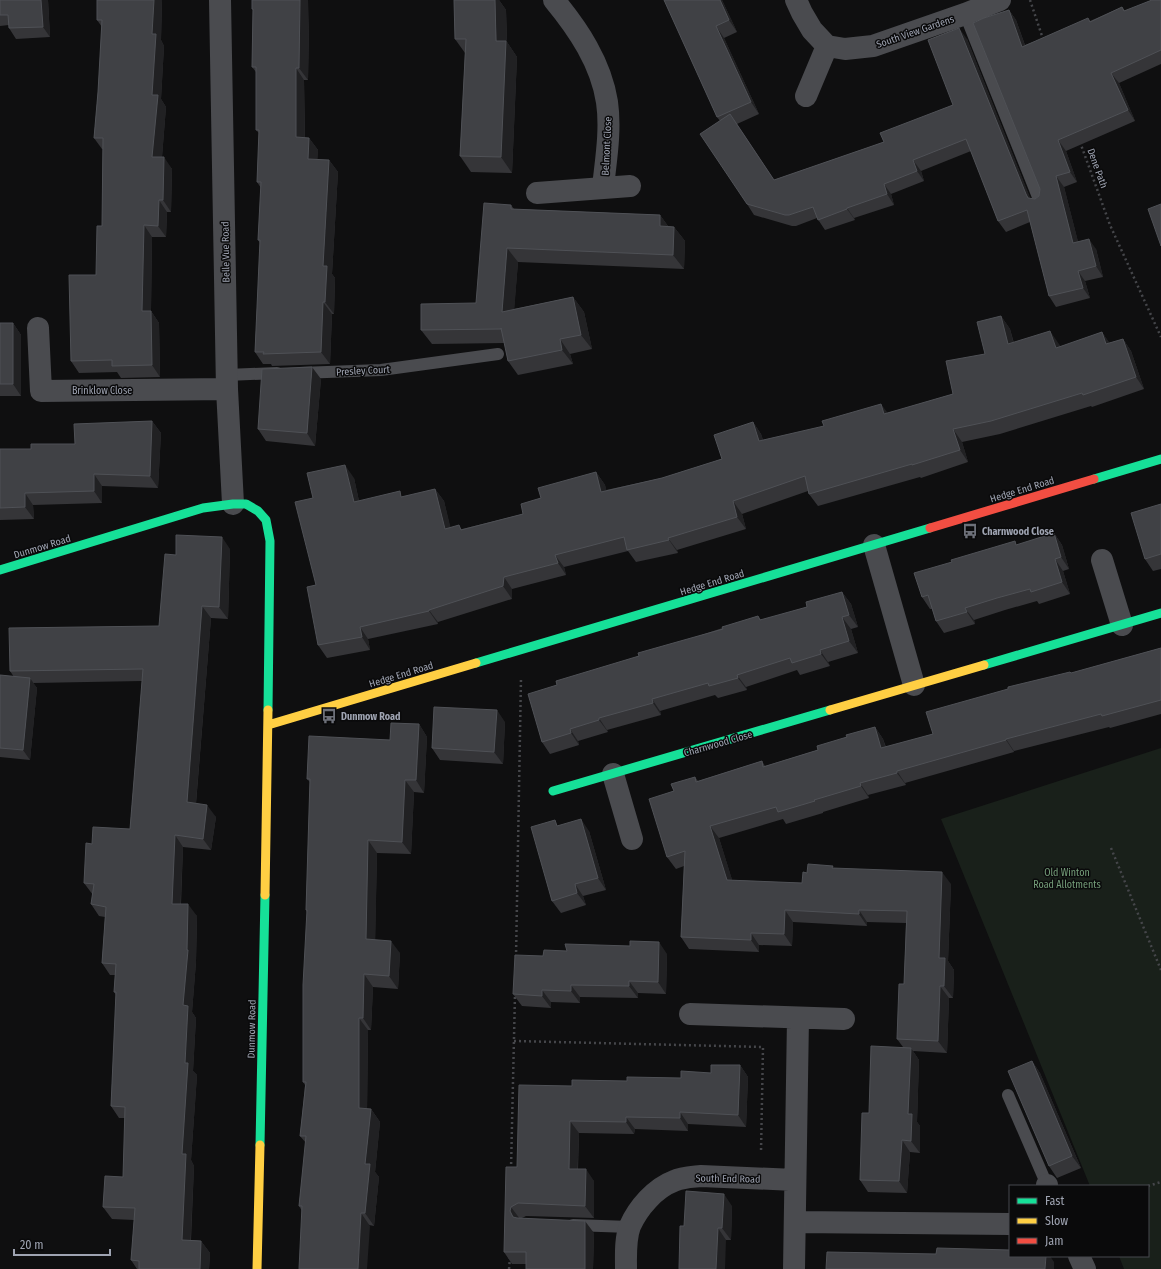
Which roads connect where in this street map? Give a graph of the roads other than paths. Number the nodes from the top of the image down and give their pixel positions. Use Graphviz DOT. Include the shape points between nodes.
graph roads {
  1 [pos="220,0"];
  2 [pos="554,0"];
  3 [pos="796,0"];
  4 [pos="1000,0"];
  5 [pos="965,14"];
  6 [pos="827,46"];
  7 [pos="806,96"];
  8 [pos="630,186"];
  9 [pos="603,187"];
  10 [pos="537,193"];
  11 [pos="1040,202"];
  12 [pos="38,328"];
  13 [pos="498,354"];
  14 [pos="227,382"];
  15 [pos="1161,459"];
  16 [pos="233,504"];
  17 [pos="874,545"];
  18 [pos="1102,560"];
  19 [pos="0,570"];
  20 [pos="1161,613"];
  21 [pos="1122,625"];
  22 [pos="914,685"];
  23 [pos="268,725"];
  24 [pos="613,774"];
  25 [pos="553,791"];
  26 [pos="632,839"];
  27 [pos="690,1014"];
  28 [pos="798,1018"];
  29 [pos="844,1019"];
  30 [pos="1008,1095"];
  31 [pos="795,1180"];
  32 [pos="1047,1185"];
  33 [pos="795,1222"];
  34 [pos="563,1224"];
  35 [pos="1009,1224"];
  36 [pos="630,1227"];
  37 [pos="1079,1257"];
  38 [pos="257,1269"];
  39 [pos="626,1269"];
  40 [pos="794,1269"];
  41 [pos="1085,1269"];
  1 -- 14 [label="street, Belle Vue Road"];
  2 -- 9 [label="street, Belmont Close" via="577,31 600,74 607,101 609,129"];
  3 -- 6 [label="street" via="812,30"];
  4 -- 5 [label="street, South View Gardens"];
  5 -- 6 [label="street, South View Gardens" via="873,46 845,50"];
  5 -- 11 [label="lane"];
  6 -- 7 [label="street"];
  8 -- 9 [label="street, Belmont Close"];
  9 -- 10 [label="street, Belmont Close"];
  12 -- 14 [label="street, Brinklow Close" via="41,391"];
  13 -- 14 [label="lane, Presley Court" via="381,370"];
  14 -- 16 [label="street, Belle Vue Road"];
  15 -- 17 [label="street, Hedge End Road"];
  16 -- 19 [label="street, Dunmow Road" via="203,508"];
  16 -- 23 [label="street, Dunmow Road" via="246,504 258,511 266,520 270,541"];
  17 -- 22 [label="street"];
  17 -- 23 [label="street, Hedge End Road"];
  18 -- 21 [label="street"];
  20 -- 21 [label="street, Charnwood Close"];
  21 -- 22 [label="street, Charnwood Close"];
  22 -- 24 [label="street, Charnwood Close"];
  23 -- 38 [label="street, Dunmow Road"];
  24 -- 25 [label="street, Charnwood Close"];
  24 -- 26 [label="street"];
  27 -- 28 [label="street"];
  28 -- 29 [label="street"];
  28 -- 31 [label="street"];
  30 -- 32 [label="lane"];
  31 -- 33 [label="street"];
  31 -- 36 [label="street, South End Road" via="685,1177 673,1181 652,1195"];
  33 -- 35 [label="street"];
  33 -- 40 [label="street"];
  34 -- 36 [label="lane"];
  36 -- 39 [label="street, South End Road"];
  37 -- 41 [label="street"];
}
